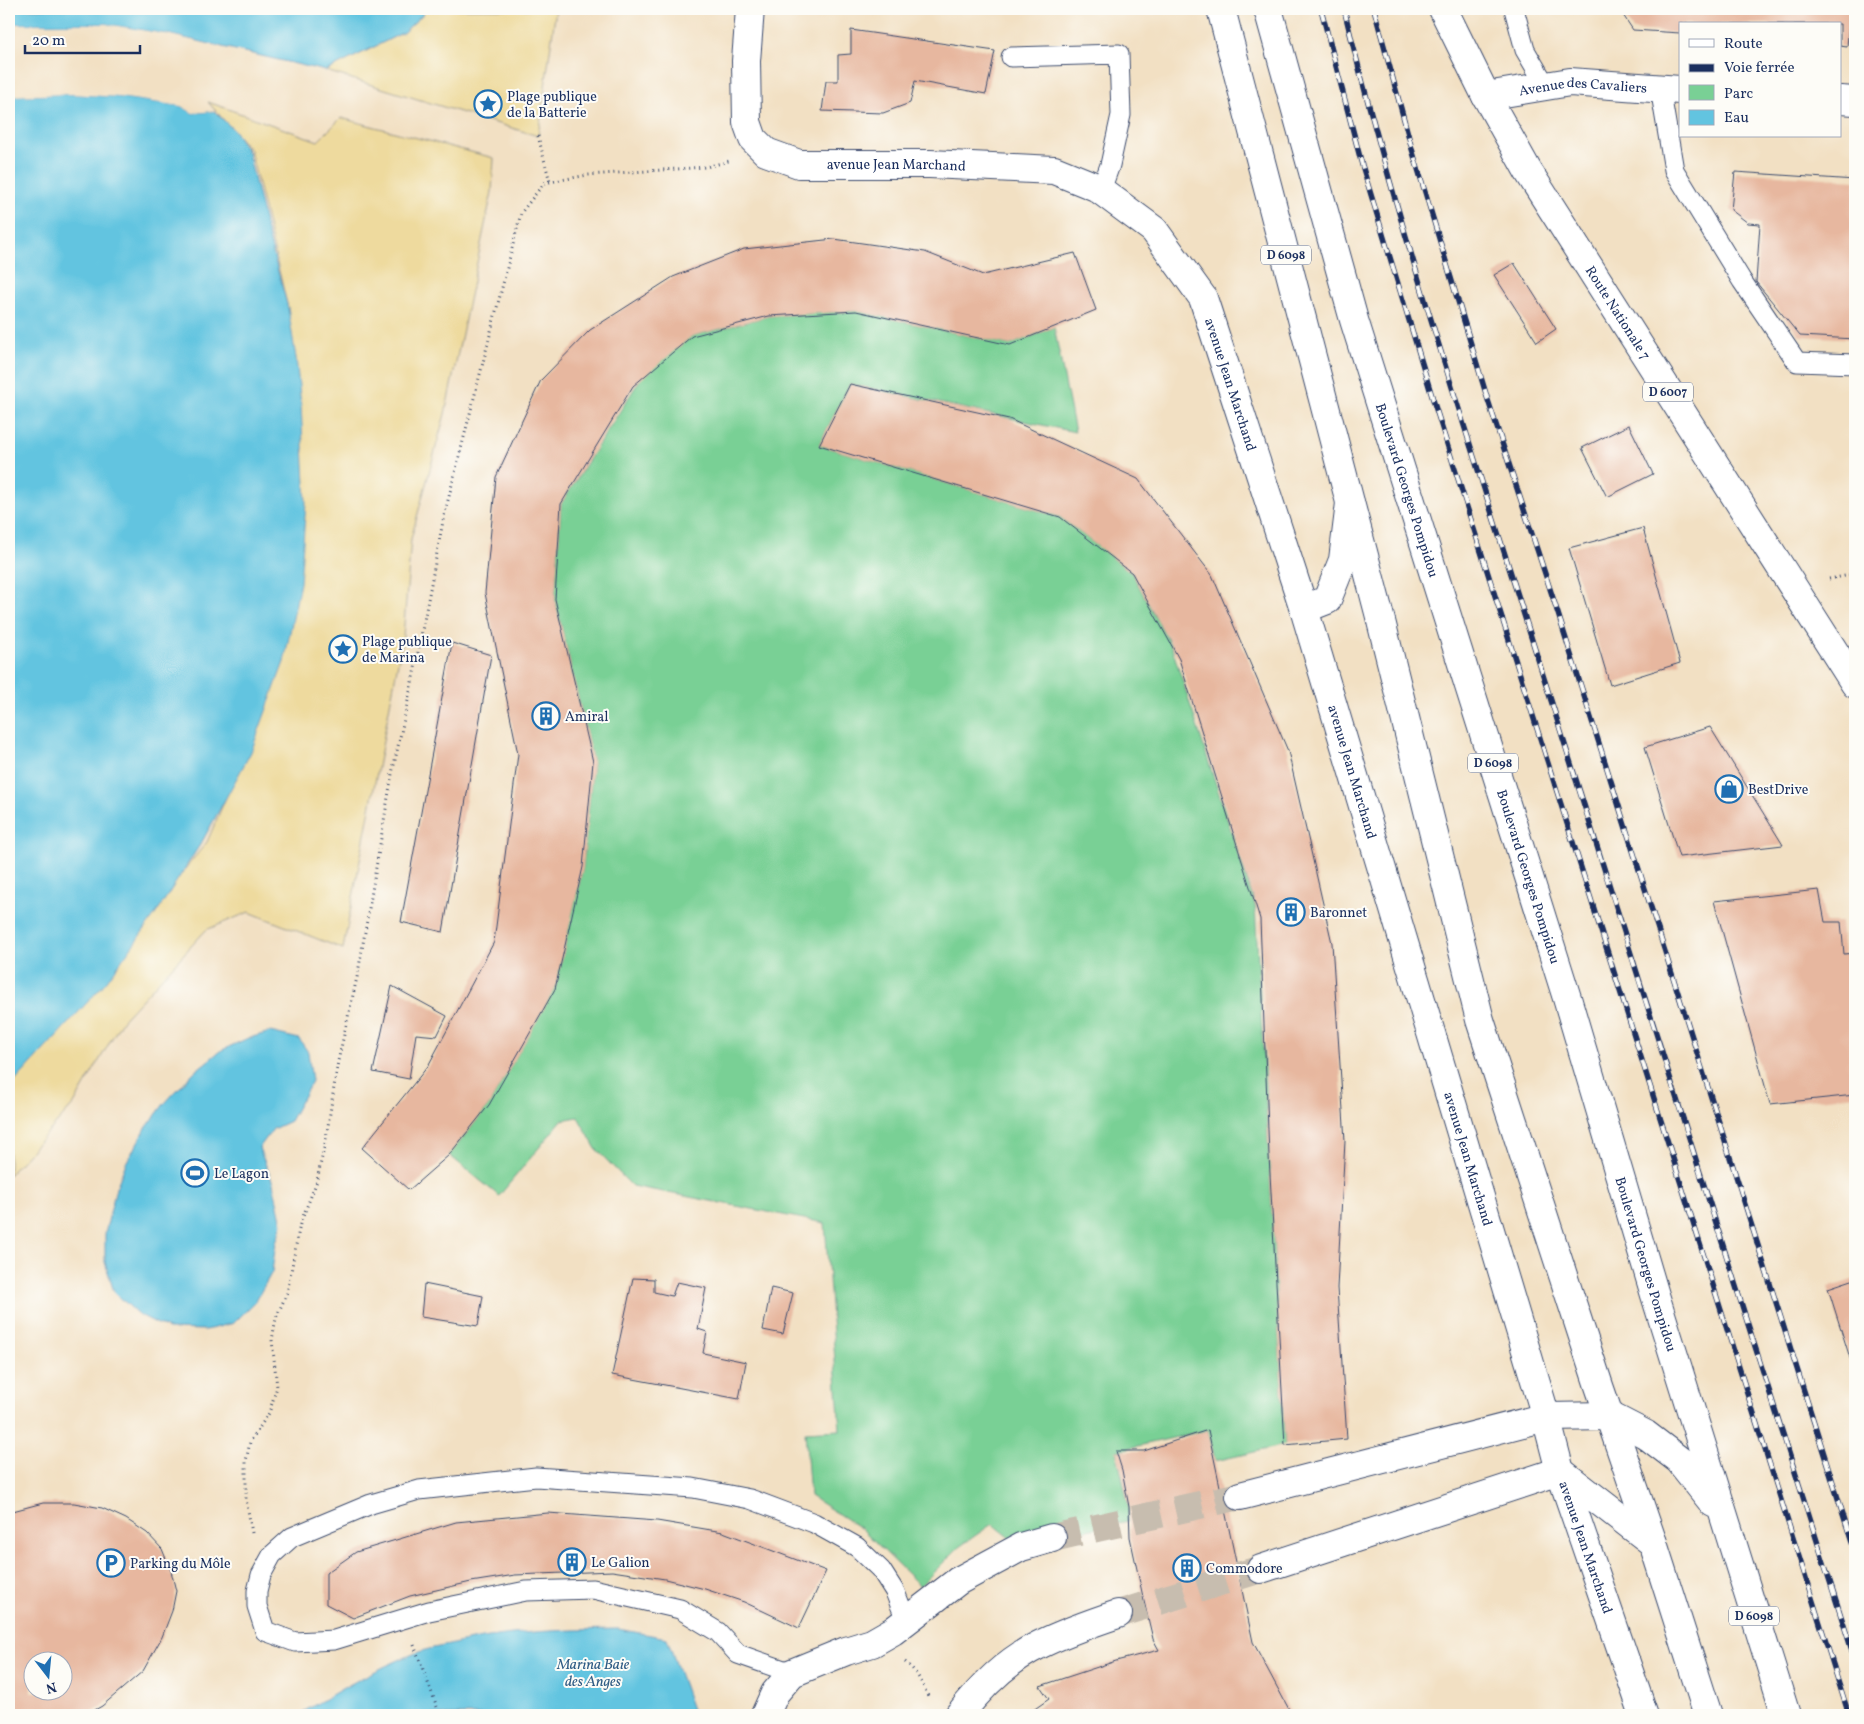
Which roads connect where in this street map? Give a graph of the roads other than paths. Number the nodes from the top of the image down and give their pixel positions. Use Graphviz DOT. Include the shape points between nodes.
graph roads {
  1 [pos="750,9"];
  2 [pos="1222,9"];
  3 [pos="1268,9"];
  4 [pos="1443,9"];
  5 [pos="1514,9"];
  6 [pos="1011,58"];
  7 [pos="1546,86"];
  8 [pos="1670,89"];
  9 [pos="1486,96"];
  10 [pos="1842,100"];
  11 [pos="1855,102"];
  12 [pos="1101,190"];
  13 [pos="1855,364"];
  14 [pos="1350,502"];
  15 [pos="1304,609"];
  16 [pos="1855,684"];
  17 [pos="1610,1416"];
  18 [pos="1546,1417"];
  19 [pos="1560,1471"];
  20 [pos="1240,1496"];
  21 [pos="1723,1516"];
  22 [pos="1052,1538"];
  23 [pos="1653,1543"];
  24 [pos="1261,1568"];
  25 [pos="1118,1614"];
  26 [pos="906,1620"];
  27 [pos="792,1673"];
  28 [pos="765,1715"];
  29 [pos="959,1715"];
  30 [pos="1644,1715"];
  31 [pos="1708,1715"];
  32 [pos="1786,1715"];
  1 -- 12 [label="main road, avenue Jean Marchand" via="746,61 747,122 753,139 766,152 799,164 930,164 1054,170"];
  2 -- 14 [label="main road, D 6098"];
  3 -- 21 [label="main road, Boulevard Georges Pompidou / D 6098" via="1354,320 1567,998"];
  4 -- 9 [label="main road, Route Nationale 7 / D 6007"];
  5 -- 7 [label="lane" via="1525,50"];
  6 -- 12 [label="lane" via="1118,54 1121,115"];
  7 -- 8 [label="main road, Avenue des Cavaliers" via="1570,82"];
  7 -- 9 [label="main road, Avenue des Cavaliers"];
  8 -- 13 [label="lane" via="1674,170 1742,281 1797,362"];
  9 -- 16 [label="main road, Route Nationale 7 / D 6007" via="1528,171"];
  10 -- 11 [label="main road"];
  12 -- 15 [label="main road, avenue Jean Marchand" via="1154,230 1203,298"];
  14 -- 15 [label="main road" via="1343,560 1327,600"];
  14 -- 17 [label="main road, D 6098" via="1480,1020"];
  15 -- 18 [label="main road, avenue Jean Marchand"];
  17 -- 18 [label="main road"];
  17 -- 21 [label="main road" via="1645,1434 1679,1460"];
  17 -- 23 [label="main road, D 6098"];
  18 -- 19 [label="main road, avenue Jean Marchand"];
  18 -- 20 [label="main road"];
  19 -- 23 [label="main road"];
  19 -- 24 [label="main road"];
  19 -- 30 [label="main road, avenue Jean Marchand"];
  21 -- 32 [label="main road, Boulevard Georges Pompidou / D 6098"];
  22 -- 26 [label="main road" via="1021,1548 958,1581"];
  23 -- 31 [label="main road, D 6098"];
  25 -- 29 [label="main road" via="1037,1645 996,1674"];
  26 -- 27 [label="main road" via="872,1643"];
  26 -- 27 [label="lane" via="895,1592 881,1570 857,1547 814,1523 750,1499 693,1488 536,1477 420,1490 346,1514 292,1537 272,1555 257,1591 257,1606 265,1631 295,1642 334,1640 429,1611 526,1591 593,1589 680,1609 718,1632 738,1654"];
  27 -- 28 [label="main road" via="775,1693"];
}
